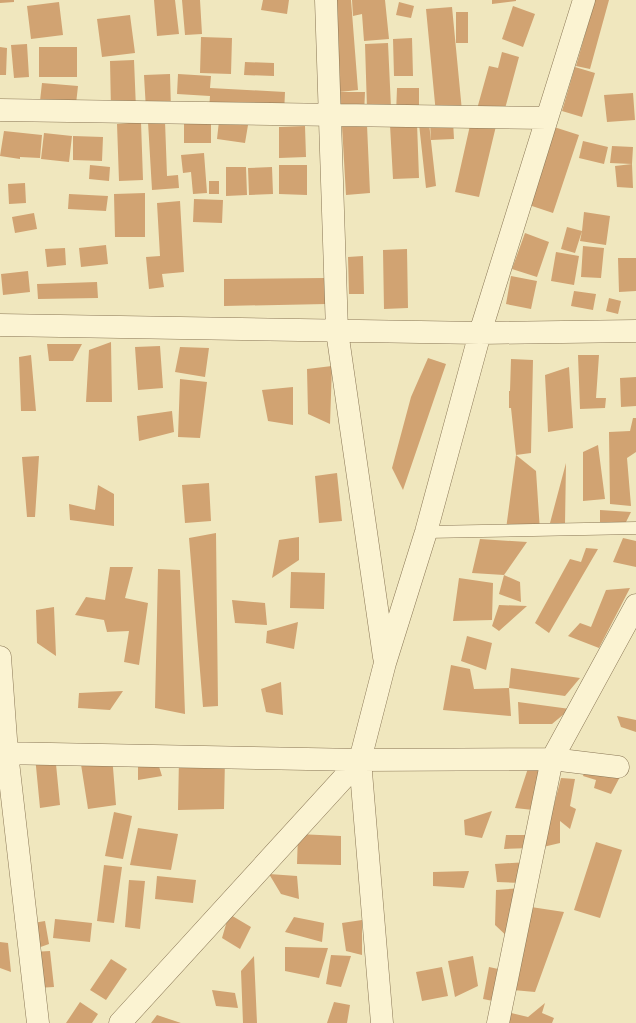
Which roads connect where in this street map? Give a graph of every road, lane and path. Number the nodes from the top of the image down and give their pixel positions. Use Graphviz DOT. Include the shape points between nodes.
graph roads {
  1 [pos="326,0"];
  2 [pos="584,0"];
  3 [pos="0,110"];
  4 [pos="330,115"];
  5 [pos="547,118"];
  6 [pos="0,325"];
  7 [pos="337,331"];
  8 [pos="636,331"];
  9 [pos="480,333"];
  10 [pos="636,528"];
  11 [pos="426,532"];
  12 [pos="636,605"];
  13 [pos="0,657"];
  14 [pos="385,663"];
  15 [pos="3,753"];
  16 [pos="552,759"];
  17 [pos="360,760"];
  18 [pos="618,767"];
  19 [pos="38,1023"];
  20 [pos="120,1023"];
  21 [pos="382,1023"];
  22 [pos="498,1023"];
  1 -- 4 [label="street"];
  2 -- 5 [label="street"];
  3 -- 4 [label="street"];
  4 -- 5 [label="street"];
  4 -- 7 [label="street"];
  5 -- 9 [label="street"];
  6 -- 7 [label="street"];
  7 -- 9 [label="street"];
  7 -- 14 [label="street"];
  8 -- 9 [label="street"];
  9 -- 11 [label="street"];
  10 -- 11 [label="lane"];
  11 -- 14 [label="street"];
  12 -- 16 [label="street"];
  13 -- 15 [label="street"];
  14 -- 17 [label="street"];
  15 -- 17 [label="street"];
  15 -- 19 [label="street"];
  16 -- 17 [label="street"];
  16 -- 18 [label="street"];
  16 -- 22 [label="street"];
  17 -- 20 [label="street"];
  17 -- 21 [label="street"];
}
